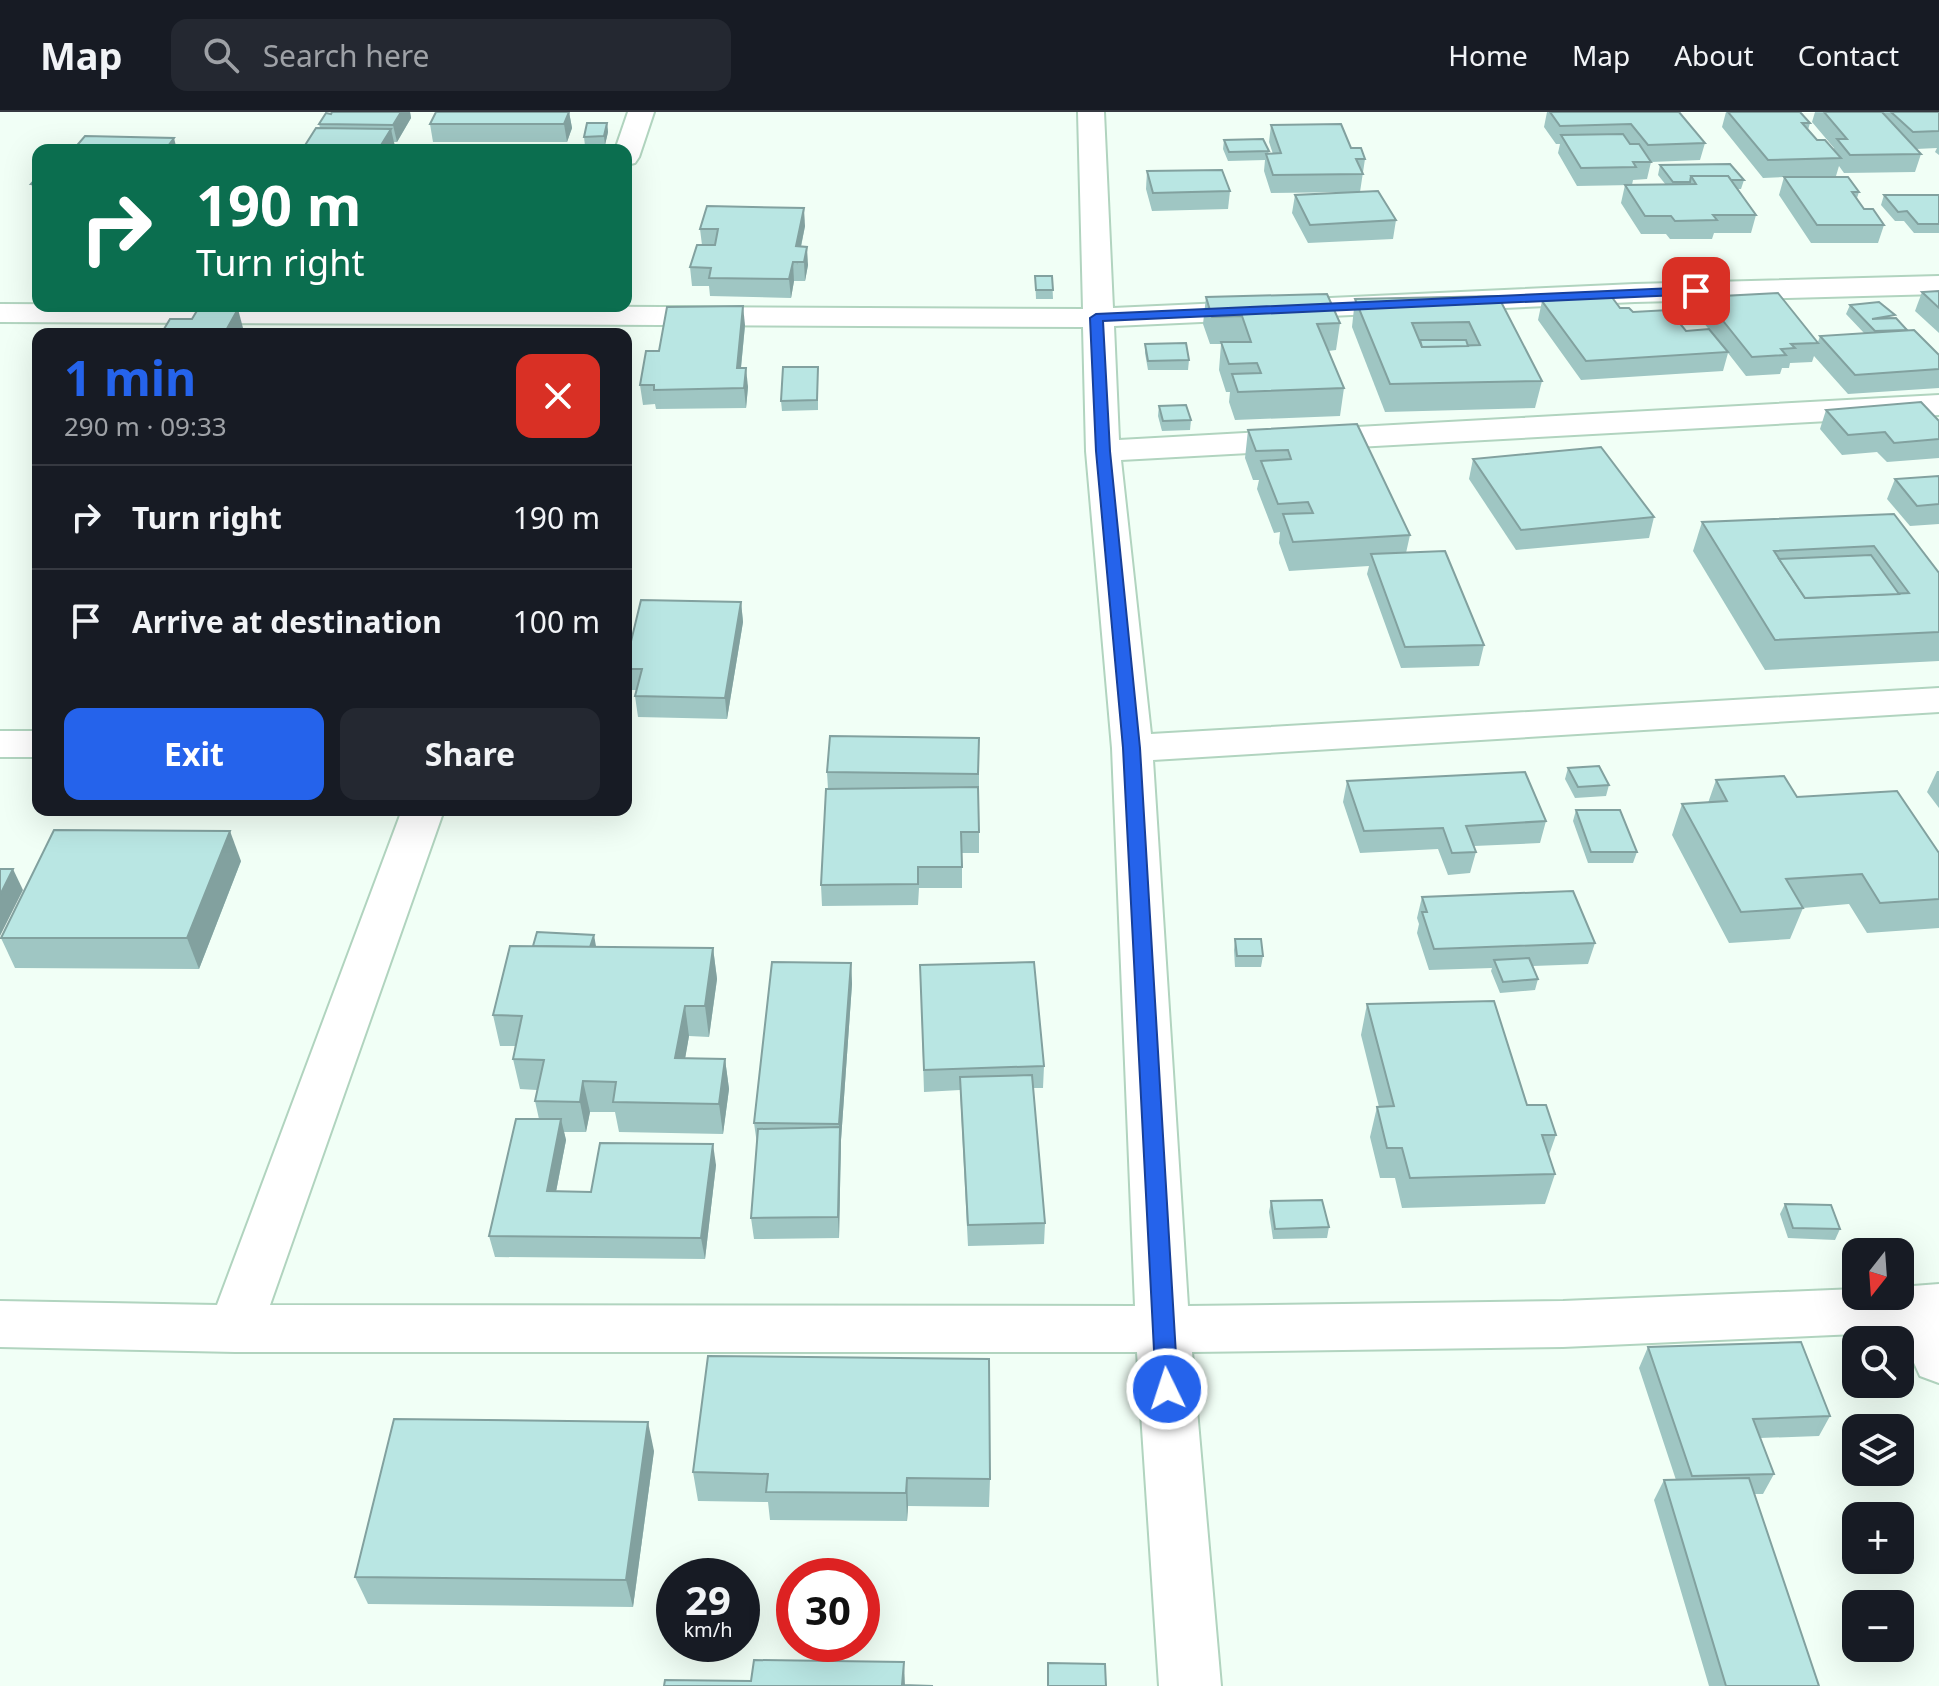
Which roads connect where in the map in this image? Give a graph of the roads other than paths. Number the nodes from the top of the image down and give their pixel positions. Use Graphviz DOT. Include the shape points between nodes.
graph roads {
  1 [pos="641,112"];
  2 [pos="1091,112"];
  3 [pos="630,144"];
  4 [pos="1939,285"];
  5 [pos="0,313"];
  6 [pos="1096,318"];
  7 [pos="573,319"];
  8 [pos="1939,405"];
  9 [pos="1103,451"];
  10 [pos="1939,700"];
  11 [pos="0,744"];
  12 [pos="32,744"];
  13 [pos="1132,748"];
  14 [pos="421,816"];
  15 [pos="1927,1308"];
  16 [pos="0,1324"];
  17 [pos="235,1329"];
  18 [pos="1163,1329"];
  19 [pos="1939,1359"];
  20 [pos="1190,1686"];
  1 -- 3 [label="street"];
  2 -- 6 [label="street"];
  4 -- 6 [label="street" via="1619,293"];
  5 -- 7 [label="street"];
  6 -- 7 [label="street"];
  6 -- 9 [label="street"];
  8 -- 9 [label="street"];
  9 -- 13 [label="street"];
  10 -- 13 [label="street"];
  11 -- 12 [label="street"];
  13 -- 18 [label="street"];
  14 -- 17 [label="street"];
  15 -- 18 [label="street" via="1579,1322"];
  15 -- 19 [label="street"];
  16 -- 17 [label="street"];
  17 -- 18 [label="street"];
  18 -- 20 [label="street"];
}
